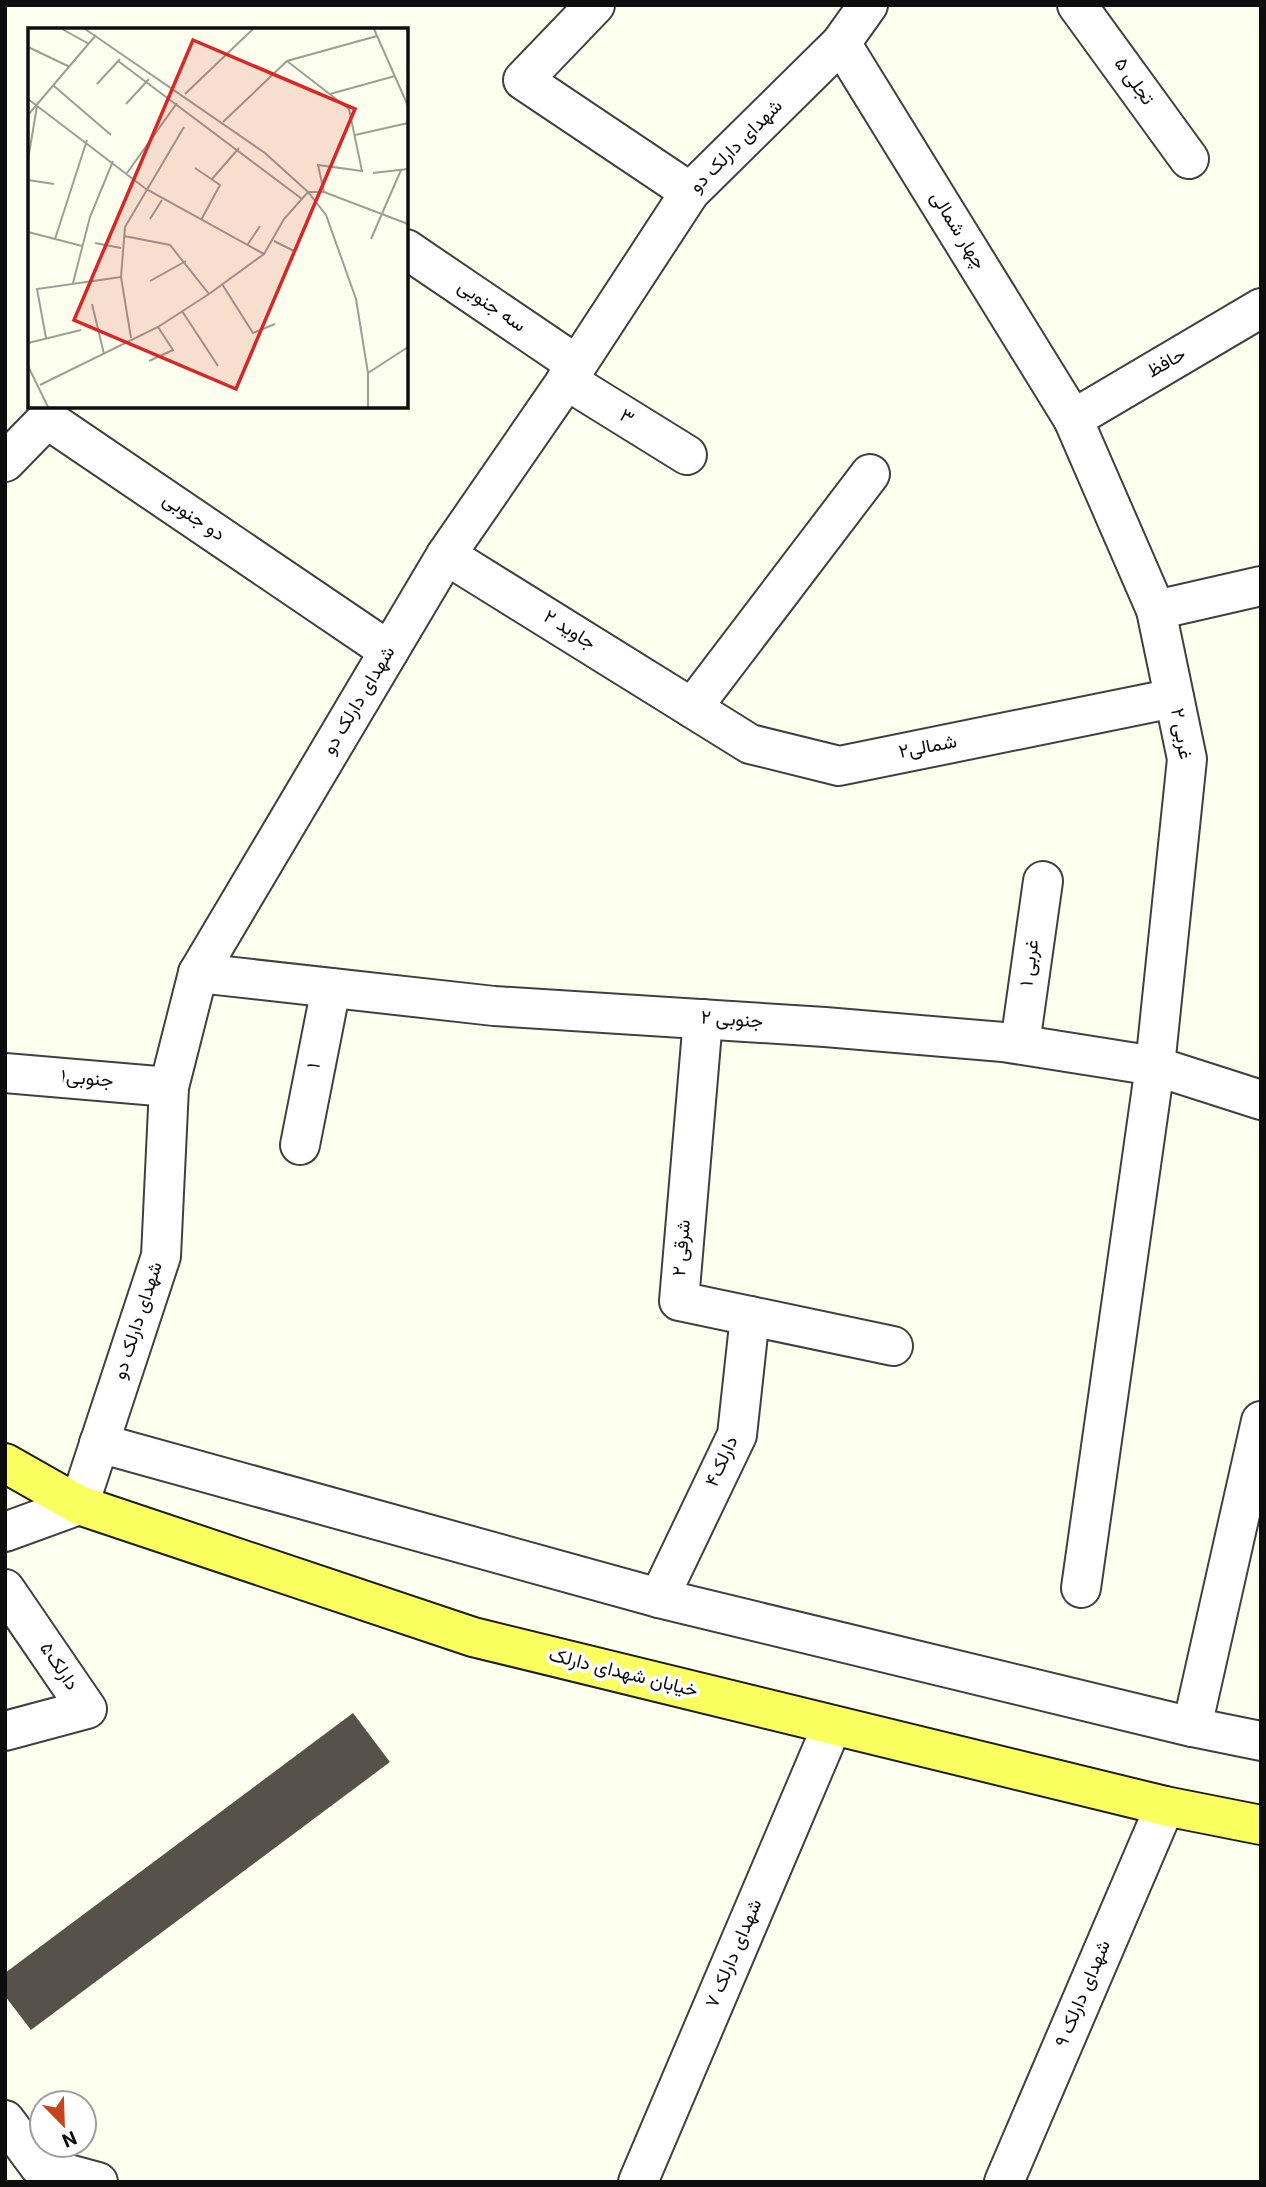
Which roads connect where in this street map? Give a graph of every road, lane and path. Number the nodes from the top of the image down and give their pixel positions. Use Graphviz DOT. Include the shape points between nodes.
graph roads {
  1 [pos="594,5"];
  2 [pos="868,5"];
  3 [pos="1077,5"];
  4 [pos="841,43"];
  5 [pos="1189,159"];
  6 [pos="690,192"];
  7 [pos="408,250"];
  8 [pos="1261,308"];
  9 [pos="571,372"];
  10 [pos="1073,419"];
  11 [pos="687,455"];
  12 [pos="5,462"];
  13 [pos="870,474"];
  14 [pos="446,555"];
  15 [pos="1261,586"];
  16 [pos="1156,610"];
  17 [pos="389,651"];
  18 [pos="1174,698"];
  19 [pos="692,708"];
  20 [pos="1043,881"];
  21 [pos="198,973"];
  22 [pos="331,988"];
  23 [pos="703,1019"];
  24 [pos="1020,1044"];
  25 [pos="1155,1066"];
  26 [pos="5,1073"];
  27 [pos="169,1087"];
  28 [pos="1261,1100"];
  29 [pos="300,1145"];
  30 [pos="750,1316"];
  31 [pos="893,1346"];
  32 [pos="1261,1422"];
  33 [pos="99,1443"];
  34 [pos="5,1463"];
  35 [pos="79,1505"];
  36 [pos="5,1532"];
  37 [pos="1081,1588"];
  38 [pos="5,1589"];
  39 [pos="659,1598"];
  40 [pos="832,1726"];
  41 [pos="1192,1727"];
  42 [pos="5,1731"];
  43 [pos="1261,1741"];
  44 [pos="1165,1807"];
  45 [pos="1261,1825"];
  46 [pos="5,2120"];
  47 [pos="98,2182"];
  48 [pos="638,2182"];
  49 [pos="1004,2182"];
  1 -- 6 [label="street" via="523,80"];
  2 -- 4 [label="street, شهدای دارلک دو"];
  3 -- 5 [label="street, ۵ تجلی"];
  4 -- 6 [label="street, شهدای دارلک دو"];
  4 -- 10 [label="street, چهار شمالی"];
  6 -- 9 [label="street, شهدای دارلک دو"];
  7 -- 9 [label="street, سه جنوبی"];
  8 -- 10 [label="street, حافظ"];
  9 -- 11 [label="street, ۳"];
  9 -- 14 [label="street, شهدای دارلک دو"];
  10 -- 16 [label="street, ۲ غربی"];
  12 -- 17 [label="street, دو جنوبی" via="47,419"];
  13 -- 19 [label="street"];
  14 -- 17 [label="street, شهدای دارلک دو"];
  14 -- 19 [label="street, ۲ جاوید"];
  15 -- 16 [label="street"];
  16 -- 18 [label="street, ۲ غربی"];
  17 -- 21 [label="street, شهدای دارلک دو"];
  18 -- 19 [label="street, شمالی۲" via="839,766 750,744"];
  18 -- 25 [label="street, ۲ غربی" via="1187,758"];
  20 -- 24 [label="street, ۱ غربی"];
  21 -- 22 [label="street, ۲ جنوبی"];
  21 -- 27 [label="street, شهدای دارلک دو"];
  22 -- 23 [label="street, ۲ جنوبی" via="494,1006"];
  22 -- 29 [label="street, ۱"];
  23 -- 24 [label="street, ۲ جنوبی"];
  23 -- 30 [label="street, ۲ شرقی" via="679,1301"];
  24 -- 25 [label="street, ۲ جنوبی"];
  25 -- 28 [label="street, ۲ جنوبی"];
  25 -- 37 [label="street, ۲ غربی"];
  26 -- 27 [label="street, جنوبی۱"];
  27 -- 33 [label="street, شهدای دارلک دو" via="161,1256"];
  30 -- 31 [label="street, ۲ شرقی"];
  30 -- 39 [label="street, دارلک۴" via="737,1434"];
  32 -- 41 [label="street"];
  33 -- 35 [label="street, شهدای دارلک دو"];
  33 -- 39 [label="street"];
  34 -- 35 [label="main road, خیابان شهدای دارلک"];
  35 -- 36 [label="street"];
  35 -- 40 [label="main road, خیابان شهدای دارلک" via="473,1637"];
  38 -- 42 [label="street, دارلک۵" via="87,1709"];
  39 -- 41 [label="street"];
  40 -- 44 [label="main road, خیابان شهدای دارلک"];
  40 -- 48 [label="street, شهدای دارلک ۷"];
  41 -- 43 [label="street"];
  44 -- 45 [label="main road, خیابان شهدای دارلک"];
  44 -- 49 [label="street, شهدای دارلک ۹"];
  46 -- 47 [label="street" via="39,2166"];
}
